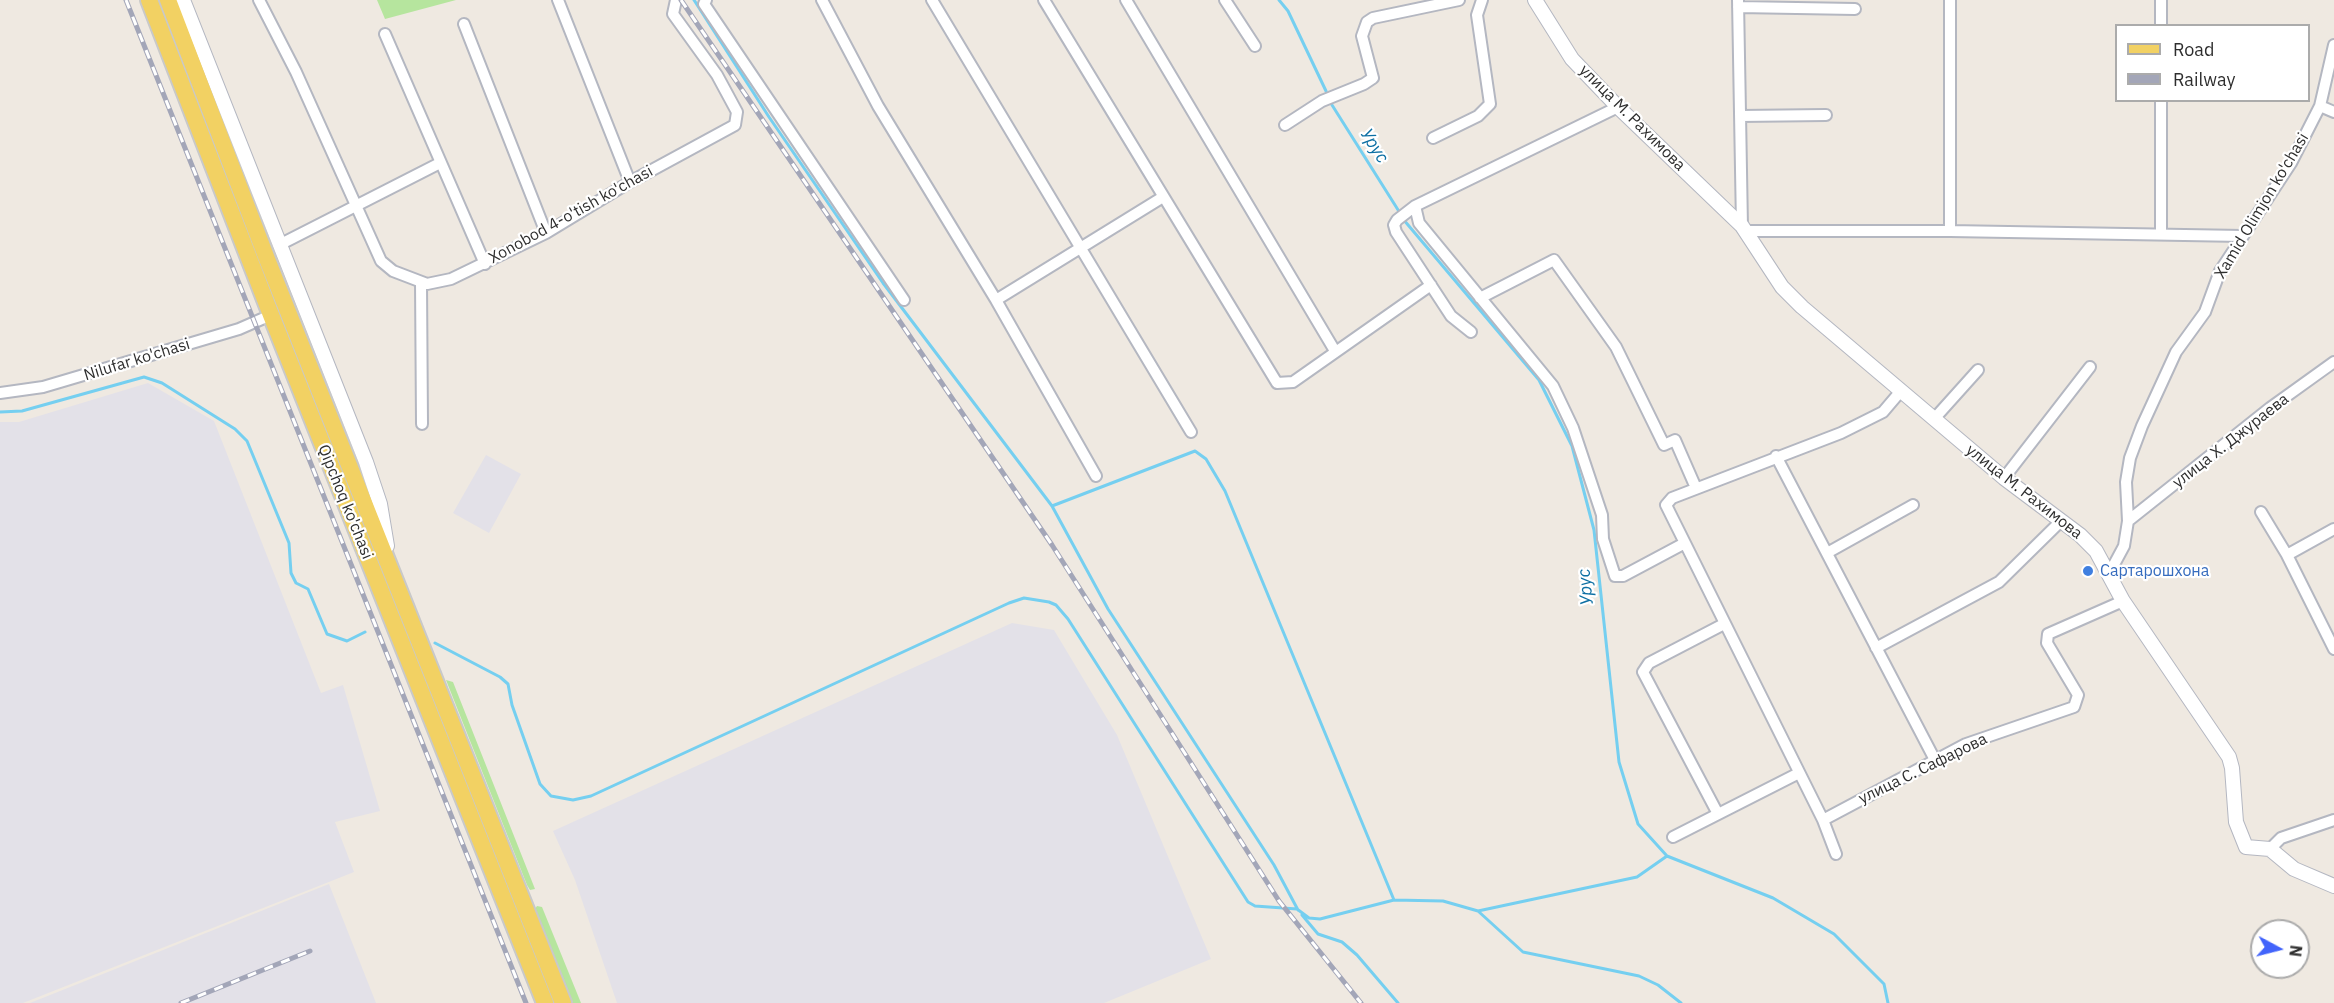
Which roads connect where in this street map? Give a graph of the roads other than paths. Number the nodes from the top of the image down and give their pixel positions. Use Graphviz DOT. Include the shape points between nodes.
graph roads {
  1 [pos="149,0"];
  2 [pos="168,0"];
  3 [pos="183,0"];
  4 [pos="259,0"];
  5 [pos="558,0"];
  6 [pos="676,0"];
  7 [pos="706,0"];
  8 [pos="822,0"];
  9 [pos="932,0"];
  10 [pos="1044,0"];
  11 [pos="1126,0"];
  12 [pos="1225,0"];
  13 [pos="1459,0"];
  14 [pos="1482,0"];
  15 [pos="1535,0"];
  16 [pos="1950,0"];
  17 [pos="2161,0"];
  18 [pos="1738,3"];
  19 [pos="1854,9"];
  20 [pos="464,24"];
  21 [pos="2161,24"];
  22 [pos="385,34"];
  23 [pos="1255,45"];
  24 [pos="2334,45"];
  25 [pos="2161,102"];
  26 [pos="2320,106"];
  27 [pos="1618,107"];
  28 [pos="2334,112"];
  29 [pos="1826,115"];
  30 [pos="1740,116"];
  31 [pos="1285,125"];
  32 [pos="1433,138"];
  33 [pos="440,163"];
  34 [pos="630,182"];
  35 [pos="1163,197"];
  36 [pos="355,205"];
  37 [pos="1415,206"];
  38 [pos="1744,228"];
  39 [pos="1950,231"];
  40 [pos="546,233"];
  41 [pos="2161,234"];
  42 [pos="2242,236"];
  43 [pos="280,244"];
  44 [pos="1083,247"];
  45 [pos="259,262"];
  46 [pos="485,264"];
  47 [pos="421,282"];
  48 [pos="1431,285"];
  49 [pos="1480,298"];
  50 [pos="904,300"];
  51 [pos="996,300"];
  52 [pos="271,315"];
  53 [pos="1471,332"];
  54 [pos="1335,351"];
  55 [pos="2334,362"];
  56 [pos="2090,367"];
  57 [pos="1978,370"];
  58 [pos="1900,392"];
  59 [pos="0,393"];
  60 [pos="1934,419"];
  61 [pos="422,424"];
  62 [pos="1191,432"];
  63 [pos="1776,456"];
  64 [pos="1096,476"];
  65 [pos="2004,478"];
  66 [pos="1696,488"];
  67 [pos="1913,505"];
  68 [pos="2261,512"];
  69 [pos="2061,521"];
  70 [pos="2128,521"];
  71 [pos="2334,529"];
  72 [pos="1683,544"];
  73 [pos="1827,553"];
  74 [pos="2287,555"];
  75 [pos="2110,572"];
  76 [pos="394,580"];
  77 [pos="2123,600"];
  78 [pos="1724,624"];
  79 [pos="1876,648"];
  80 [pos="2334,649"];
  81 [pos="425,680"];
  82 [pos="1935,760"];
  83 [pos="1798,773"];
  84 [pos="1718,814"];
  85 [pos="1822,820"];
  86 [pos="2334,820"];
  87 [pos="1673,837"];
  88 [pos="2270,849"];
  89 [pos="1836,854"];
  90 [pos="2334,886"];
  91 [pos="545,1003"];
  92 [pos="563,1003"];
  1 -- 45 [label="main road, Qipchoq ko'chasi"];
  2 -- 45 [label="main road, Qipchoq ko'chasi"];
  3 -- 43 [label="street"];
  4 -- 36 [label="street, Xonobod 4-o'tish ko'chasi"];
  5 -- 34 [label="street"];
  6 -- 34 [label="street, Xonobod 4-o'tish ko'chasi" via="673,14 717,75 737,112 735,125"];
  7 -- 50 [label="street" via="704,4"];
  8 -- 51 [label="street" via="878,106"];
  9 -- 44 [label="street"];
  10 -- 35 [label="street"];
  11 -- 54 [label="street"];
  12 -- 23 [label="street"];
  13 -- 31 [label="street" via="1367,22 1362,36 1373,78 1322,101"];
  14 -- 32 [label="street" via="1477,15 1490,104 1478,116"];
  15 -- 27 [label="street, улица М. Рахимова" via="1572,59"];
  16 -- 39 [label="street"];
  17 -- 21 [label="street"];
  18 -- 19 [label="street"];
  18 -- 30 [label="street"];
  20 -- 40 [label="street"];
  22 -- 33 [label="street"];
  24 -- 26 [label="street, Xamid Olimjon ko'chasi"];
  25 -- 41 [label="street"];
  26 -- 28 [label="street"];
  26 -- 42 [label="street, Xamid Olimjon ko'chasi" via="2291,163"];
  27 -- 37 [label="street"];
  27 -- 38 [label="street, улица М. Рахимова"];
  29 -- 30 [label="street"];
  30 -- 38 [label="street"];
  33 -- 36 [label="street"];
  33 -- 46 [label="street"];
  34 -- 40 [label="street, Xonobod 4-o'tish ko'chasi"];
  35 -- 44 [label="street"];
  35 -- 54 [label="street" via="1277,383 1293,382"];
  36 -- 43 [label="street"];
  36 -- 47 [label="street, Xonobod 4-o'tish ko'chasi" via="381,261 393,271"];
  37 -- 48 [label="street" via="1394,225"];
  37 -- 49 [label="street" via="1419,223"];
  38 -- 39 [label="street"];
  38 -- 58 [label="street, улица М. Рахимова" via="1794,300"];
  39 -- 41 [label="street"];
  40 -- 46 [label="street, Xonobod 4-o'tish ko'chasi"];
  41 -- 42 [label="street"];
  42 -- 70 [label="street, Xamid Olimjon ko'chasi" via="2220,271 2205,312 2176,352 2142,426 2126,482"];
  43 -- 76 [label="street" via="366,462 380,504"];
  44 -- 51 [label="street"];
  44 -- 62 [label="street"];
  45 -- 52 [label="main road, Qipchoq ko'chasi"];
  45 -- 76 [label="main road, Qipchoq ko'chasi"];
  46 -- 47 [label="street, Xonobod 4-o'tish ko'chasi" via="451,279"];
  47 -- 61 [label="street"];
  48 -- 53 [label="street" via="1451,316"];
  48 -- 54 [label="street"];
  49 -- 66 [label="street" via="1554,260 1616,347 1664,445 1675,440"];
  49 -- 72 [label="street" via="1534,360 1558,397 1573,428 1602,516 1603,539 1615,576 1623,576"];
  51 -- 64 [label="street"];
  52 -- 59 [label="street, Nilufar ko'chasi" via="238,329 43,387"];
  52 -- 81 [label="main road, Qipchoq ko'chasi"];
  55 -- 70 [label="street, улица Х. Джураева"];
  56 -- 65 [label="street"];
  57 -- 60 [label="street"];
  58 -- 60 [label="street, улица М. Рахимова"];
  58 -- 63 [label="street" via="1883,412 1841,433"];
  60 -- 65 [label="street, улица М. Рахимова"];
  63 -- 66 [label="street"];
  63 -- 73 [label="street"];
  65 -- 69 [label="street, улица М. Рахимова"];
  66 -- 72 [label="street" via="1672,498 1666,505"];
  67 -- 73 [label="street"];
  68 -- 74 [label="street"];
  69 -- 75 [label="street, улица М. Рахимова" via="2088,543"];
  69 -- 79 [label="street" via="1999,582"];
  70 -- 75 [label="street, Xamid Olimjon ko'chasi" via="2124,546"];
  71 -- 74 [label="street"];
  72 -- 78 [label="street"];
  73 -- 79 [label="street"];
  74 -- 80 [label="street"];
  75 -- 77 [label="street, улица М. Рахимова"];
  76 -- 81 [label="main road, Qipchoq ko'chasi"];
  77 -- 82 [label="street, улица С. Сафарова" via="2048,634 2047,643 2078,695 2074,707 1966,744"];
  77 -- 88 [label="street, улица М. Рахимова" via="2229,758 2236,822 2246,847"];
  78 -- 83 [label="street"];
  78 -- 84 [label="street" via="1649,663 1643,672"];
  79 -- 82 [label="street"];
  81 -- 91 [label="main road, Qipchoq ko'chasi"];
  81 -- 92 [label="main road, Qipchoq ko'chasi"];
  82 -- 85 [label="street, улица С. Сафарова"];
  83 -- 84 [label="street"];
  83 -- 85 [label="street"];
  84 -- 87 [label="street"];
  85 -- 89 [label="street"];
  86 -- 88 [label="street" via="2281,838"];
  88 -- 90 [label="street, улица М. Рахимова" via="2294,869"];
}
